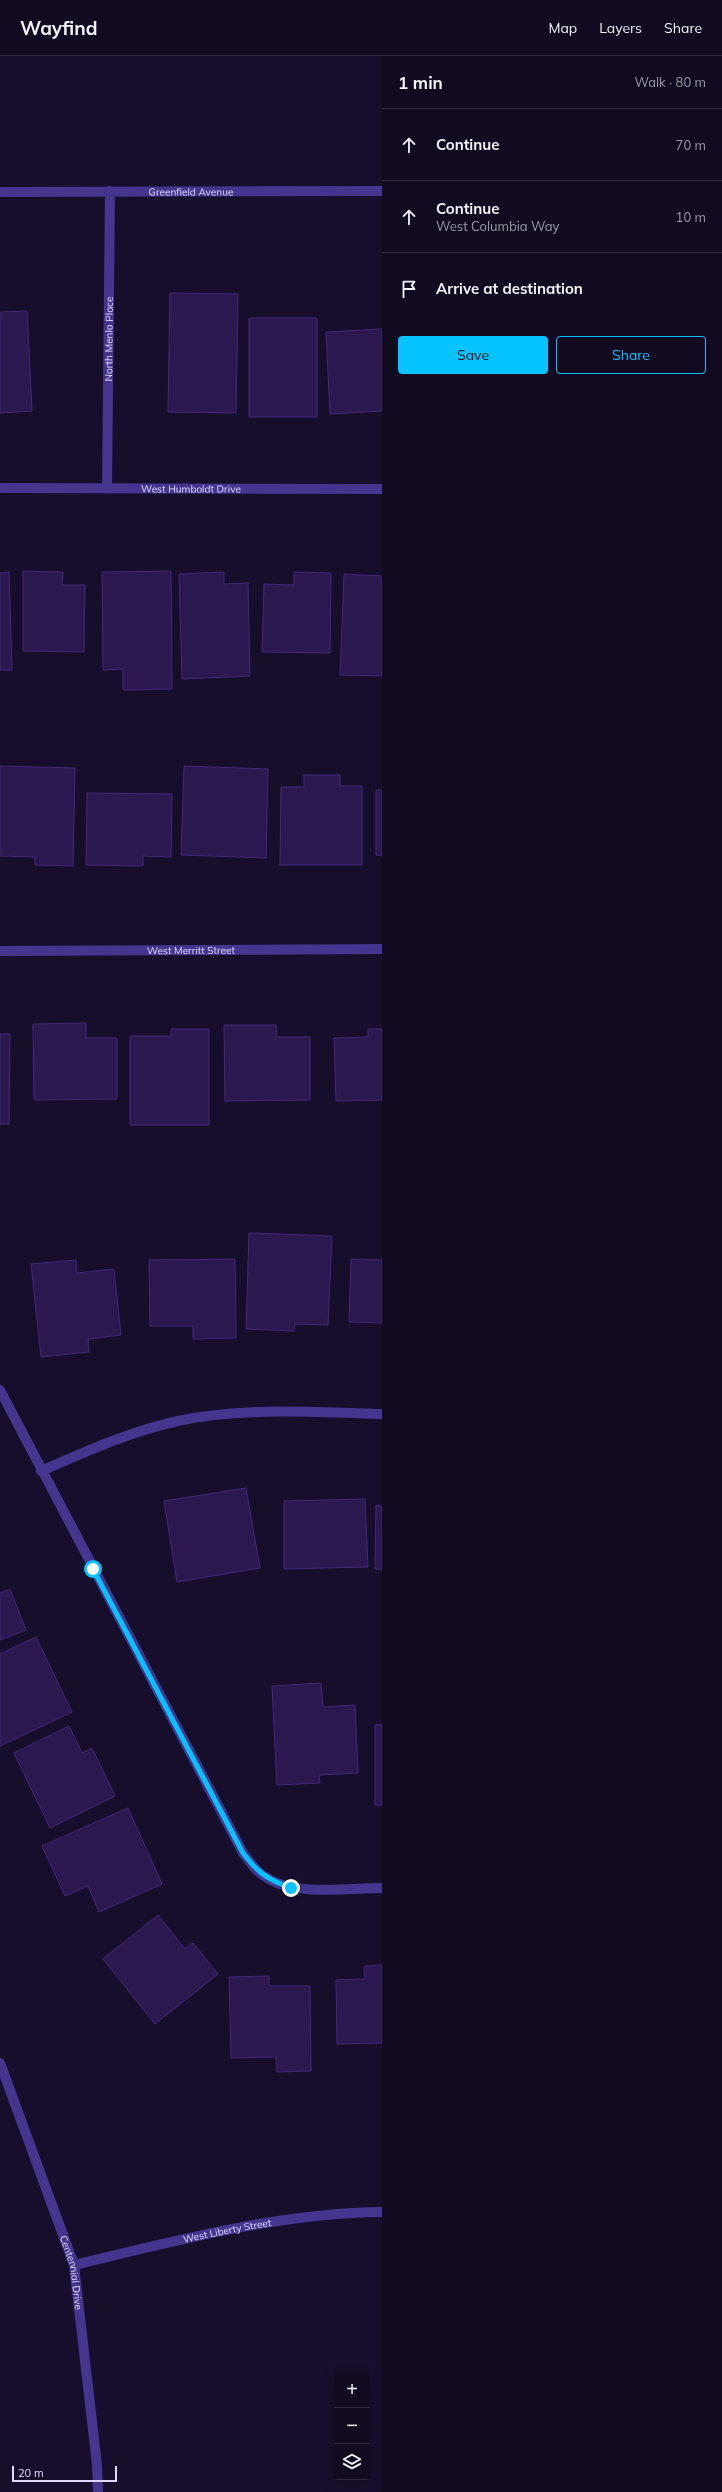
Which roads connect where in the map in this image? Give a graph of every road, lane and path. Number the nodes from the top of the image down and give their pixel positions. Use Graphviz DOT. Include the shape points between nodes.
graph roads {
  1 [pos="110,191"];
  2 [pos="382,191"];
  3 [pos="0,192"];
  4 [pos="0,488"];
  5 [pos="107,488"];
  6 [pos="382,488"];
  7 [pos="382,949"];
  8 [pos="0,951"];
  9 [pos="0,1390"];
  10 [pos="382,1414"];
  11 [pos="41,1471"];
  12 [pos="382,1888"];
  13 [pos="0,2063"];
  14 [pos="382,2212"];
  15 [pos="74,2265"];
  16 [pos="98,2492"];
  1 -- 2 [label="street, Greenfield Avenue"];
  1 -- 3 [label="street, Greenfield Avenue"];
  1 -- 5 [label="street, North Menlo Place"];
  4 -- 5 [label="street, West Humboldt Drive"];
  5 -- 6 [label="street, West Humboldt Drive"];
  7 -- 8 [label="street, West Merritt Street"];
  9 -- 11 [label="street"];
  10 -- 11 [label="street" via="260,1411 178,1421 106,1443"];
  11 -- 12 [label="street" via="243,1853 254,1868 269,1880 291,1888"];
  13 -- 15 [label="street, Centennial Drive"];
  14 -- 15 [label="street, West Liberty Street" via="356,2212 273,2222"];
  15 -- 16 [label="street, Centennial Drive" via="98,2465"];
}
